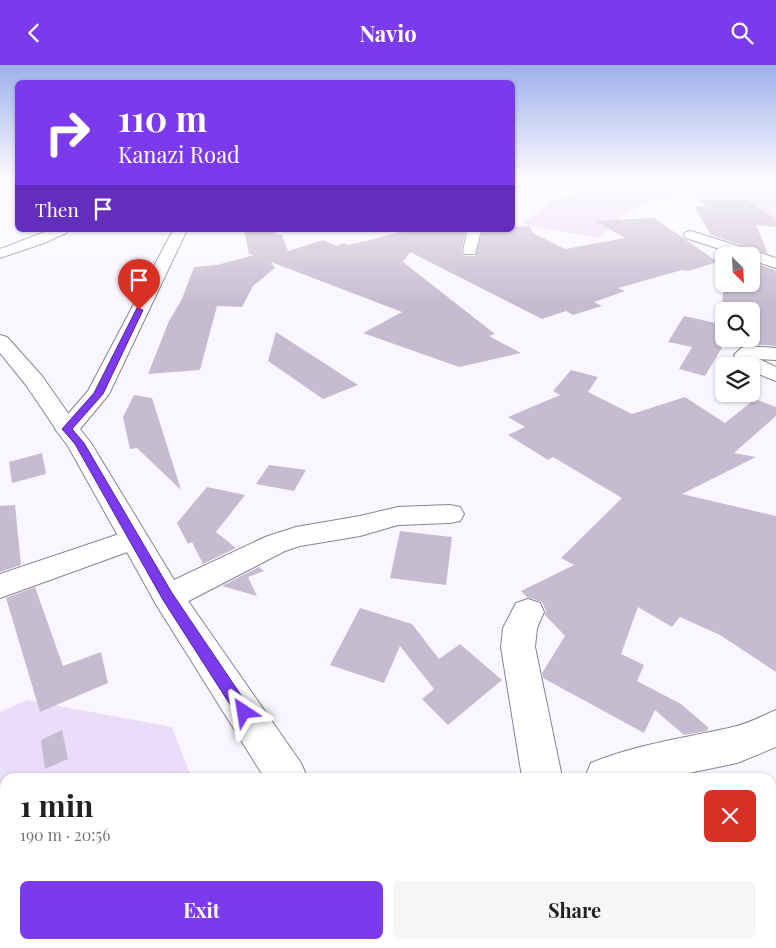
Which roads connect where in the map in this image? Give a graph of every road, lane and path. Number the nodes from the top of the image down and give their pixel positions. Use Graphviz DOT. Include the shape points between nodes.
graph roads {
  1 [pos="57,232"];
  2 [pos="179,232"];
  3 [pos="474,232"];
  4 [pos="691,235"];
  5 [pos="470,251"];
  6 [pos="0,254"];
  7 [pos="776,263"];
  8 [pos="0,341"];
  9 [pos="776,354"];
  10 [pos="776,375"];
  11 [pos="74,421"];
  12 [pos="450,515"];
  13 [pos="134,539"];
  14 [pos="0,587"];
  15 [pos="168,597"];
  16 [pos="528,612"];
  17 [pos="776,728"];
  18 [pos="284,773"];
  19 [pos="541,773"];
  20 [pos="618,773"];
  1 -- 6 [label="street"];
  2 -- 11 [label="street" via="98,394"];
  3 -- 5 [label="street"];
  4 -- 7 [label="street"];
  8 -- 11 [label="street"];
  9 -- 10 [label="street" via="759,351 744,355 746,360"];
  11 -- 13 [label="street" via="79,443"];
  12 -- 15 [label="street" via="398,516 296,537"];
  13 -- 14 [label="street"];
  13 -- 15 [label="street"];
  15 -- 18 [label="street"];
  16 -- 19 [label="street" via="520,628 518,647"];
  17 -- 20 [label="street" via="737,745 652,762"];
}
